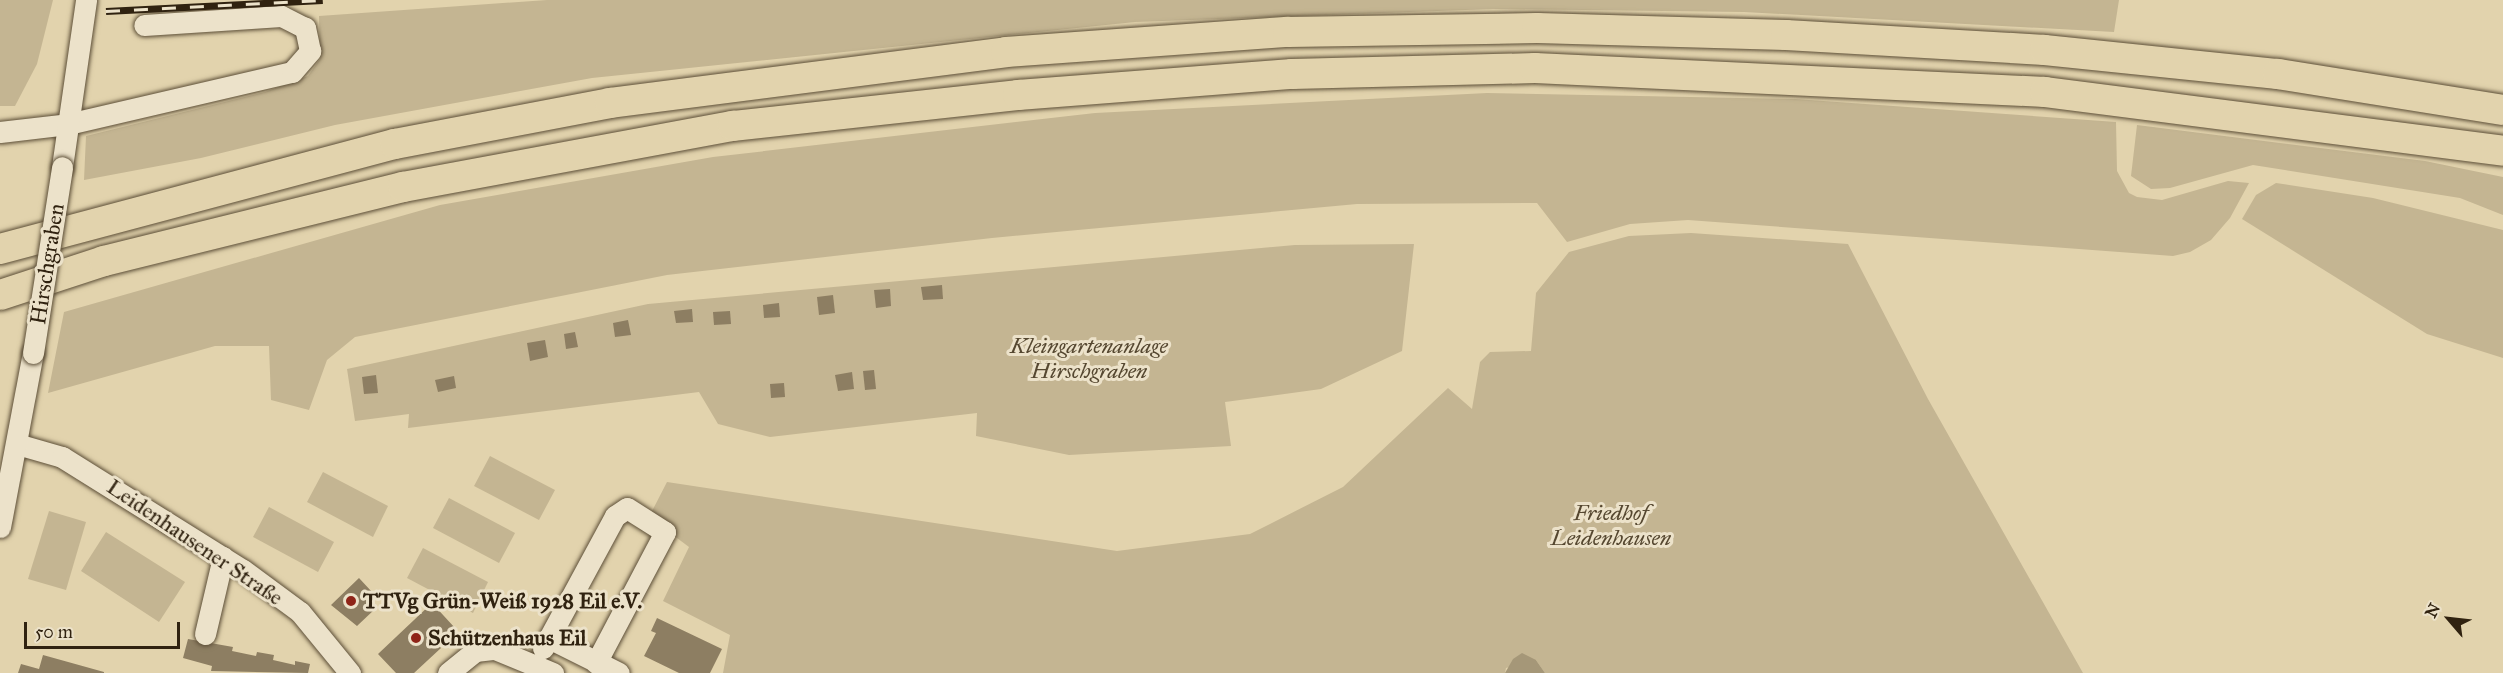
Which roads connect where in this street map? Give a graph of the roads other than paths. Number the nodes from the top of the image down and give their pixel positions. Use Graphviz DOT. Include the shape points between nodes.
graph roads {
  1 [pos="86,0"];
  2 [pos="144,25"];
  3 [pos="2503,110"];
  4 [pos="68,124"];
  5 [pos="0,132"];
  6 [pos="2503,152"];
  7 [pos="150,207"];
  8 [pos="0,226"];
  9 [pos="0,249"];
  10 [pos="0,295"];
  11 [pos="17,444"];
  12 [pos="0,527"];
  13 [pos="223,557"];
  14 [pos="205,634"];
  15 [pos="549,638"];
  16 [pos="535,662"];
  17 [pos="596,663"];
  18 [pos="350,673"];
  19 [pos="448,673"];
  20 [pos="553,673"];
  21 [pos="619,673"];
  1 -- 4 [label="street, Hirschgraben"];
  2 -- 4 [label="street" via="281,16 305,28 310,51 292,72"];
  3 -- 7 [label="highway" via="2278,74 2045,50 1786,35 1537,27 1288,32 1006,52 610,103 395,144"];
  4 -- 5 [label="street"];
  4 -- 11 [label="street, Hirschgraben, bridge"];
  6 -- 10 [label="highway" via="2033,92 1535,68 1292,74 1018,94 733,126 403,187 104,261"];
  7 -- 8 [label="highway"];
  7 -- 9 [label="highway"];
  11 -- 12 [label="street, Hirschgraben"];
  11 -- 13 [label="street, Leidenhausener Straße" via="62,457"];
  13 -- 14 [label="street"];
  13 -- 18 [label="street, Leidenhausener Straße" via="300,612"];
  15 -- 16 [label="street"];
  15 -- 17 [label="street"];
  15 -- 17 [label="street" via="615,516 627,508 665,532"];
  16 -- 19 [label="street" via="495,649 475,651"];
  16 -- 20 [label="street"];
  17 -- 21 [label="street"];
}
